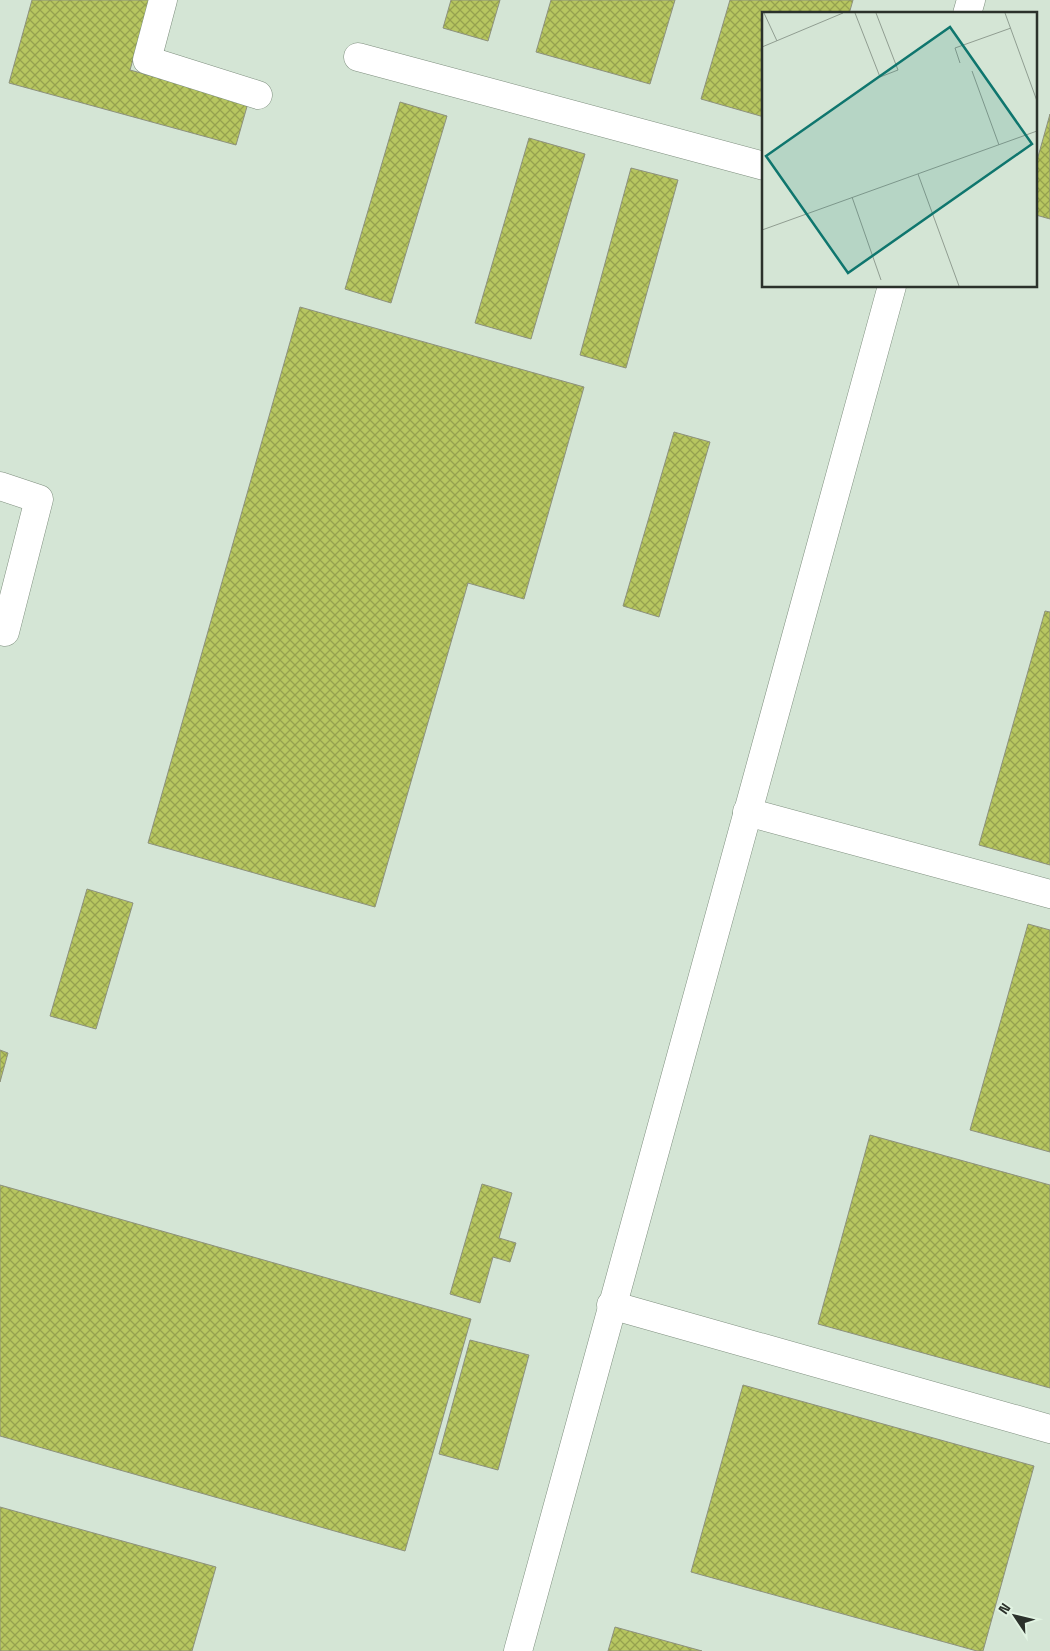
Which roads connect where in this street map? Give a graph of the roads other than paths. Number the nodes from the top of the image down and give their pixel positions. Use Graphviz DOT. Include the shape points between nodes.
graph roads {
  1 [pos="164,0"];
  2 [pos="358,57"];
  3 [pos="258,95"];
  4 [pos="762,165"];
  5 [pos="891,288"];
  6 [pos="0,486"];
  7 [pos="0,631"];
  8 [pos="748,812"];
  9 [pos="1050,894"];
  10 [pos="611,1305"];
  11 [pos="1050,1429"];
  12 [pos="518,1651"];
  1 -- 3 [label="street" via="147,60"];
  2 -- 4 [label="street"];
  5 -- 8 [label="street"];
  6 -- 7 [label="street" via="39,499 5,632"];
  8 -- 9 [label="street"];
  8 -- 10 [label="street"];
  10 -- 11 [label="street"];
  10 -- 12 [label="street"];
}
